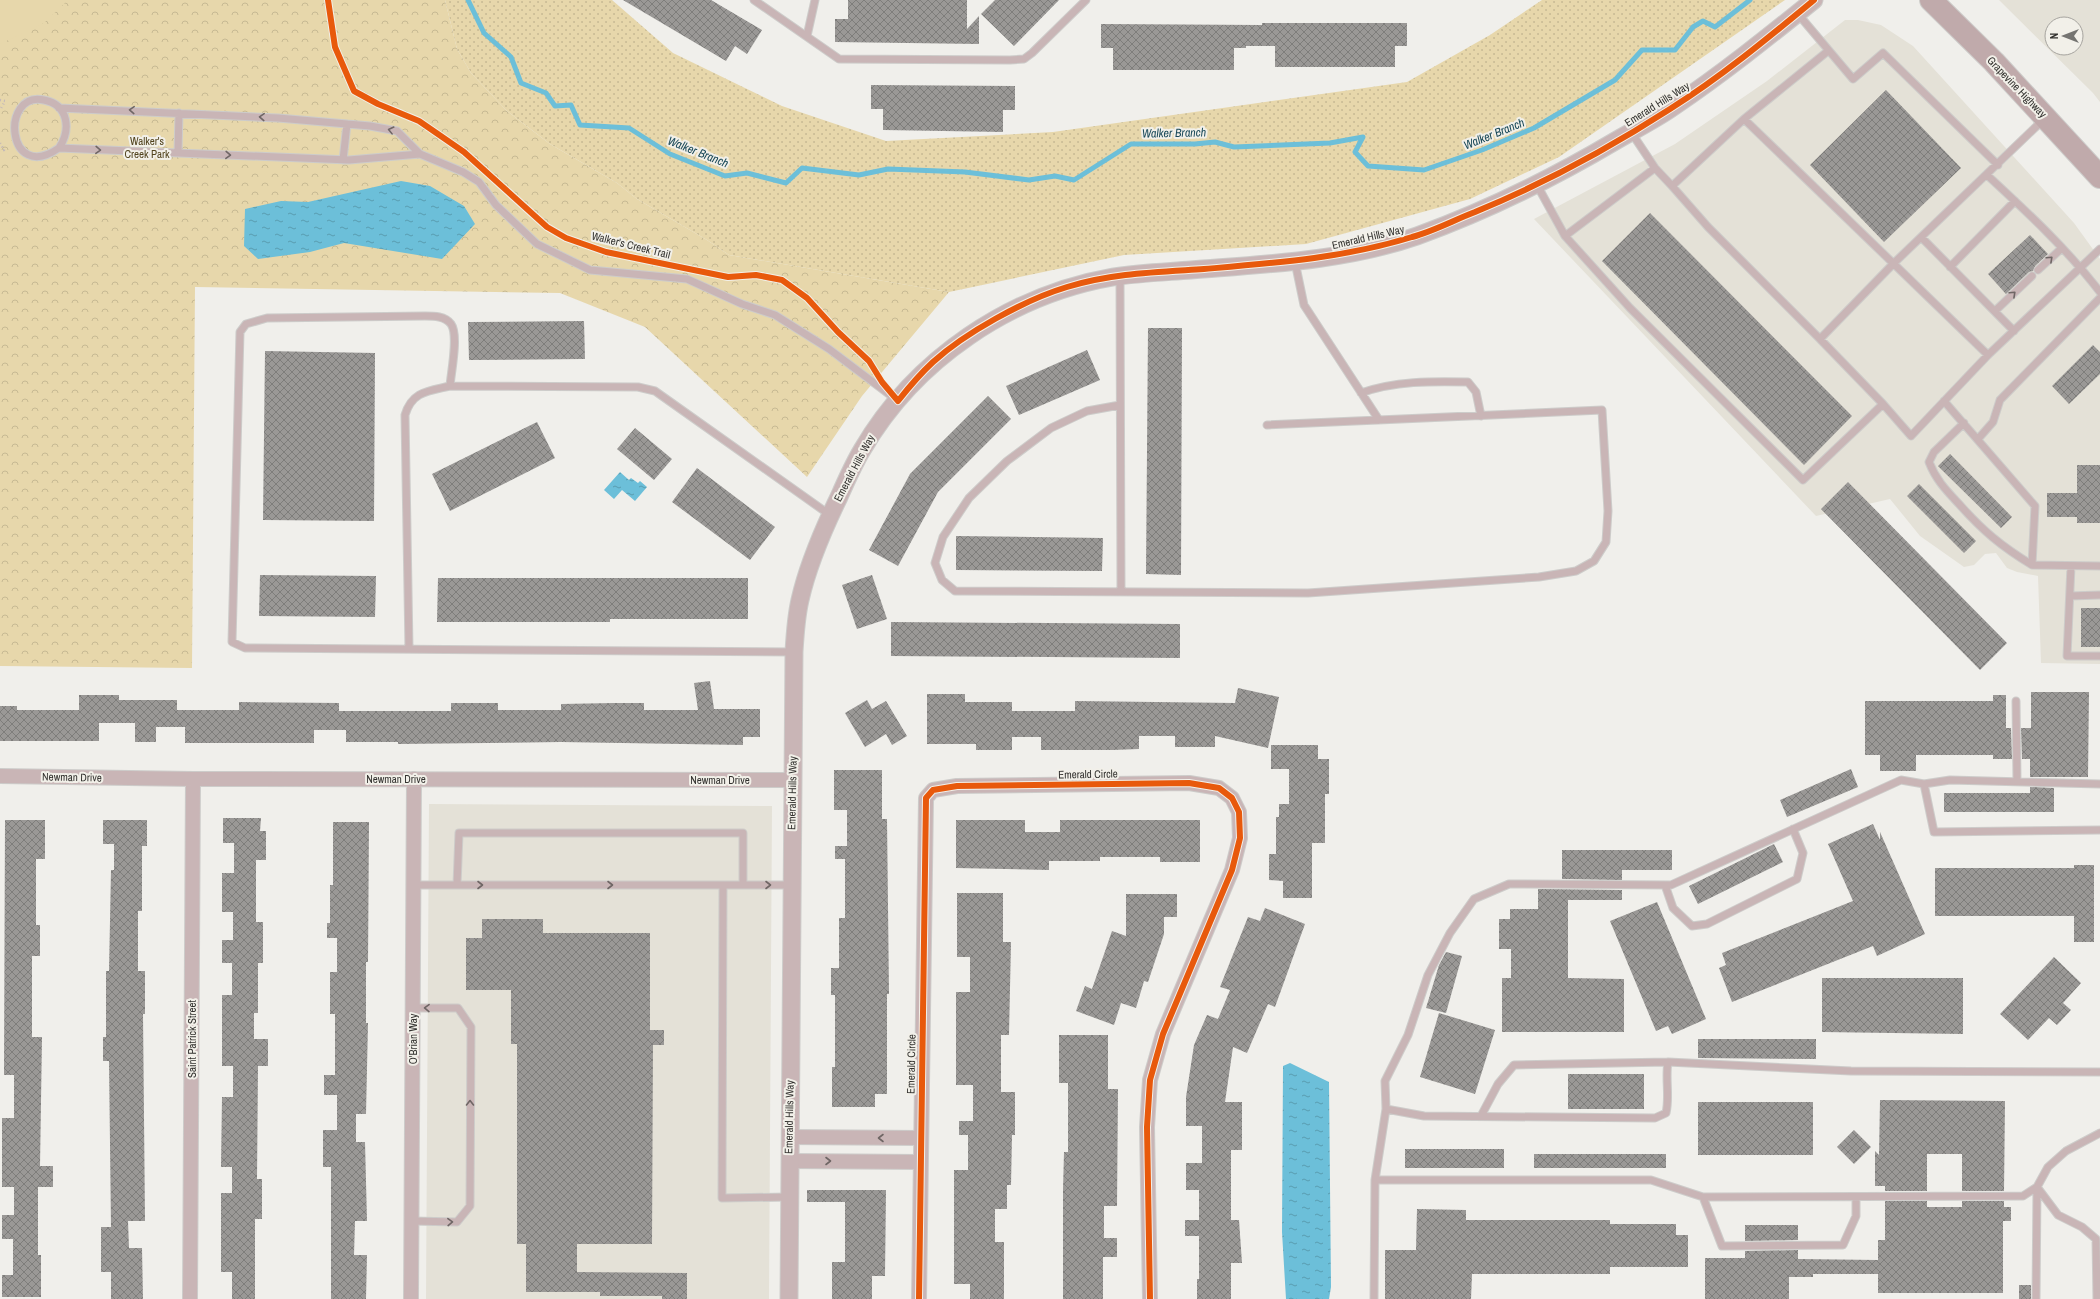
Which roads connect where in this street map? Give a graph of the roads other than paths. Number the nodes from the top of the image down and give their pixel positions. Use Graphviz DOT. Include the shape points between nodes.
graph roads {
  1 [pos="754,0"];
  2 [pos="815,0"];
  3 [pos="1086,0"];
  4 [pos="1814,0"];
  5 [pos="1931,0"];
  6 [pos="1797,14"];
  7 [pos="807,36"];
  8 [pos="1828,51"];
  9 [pos="59,108"];
  10 [pos="179,113"];
  11 [pos="2046,117"];
  12 [pos="1744,119"];
  13 [pos="347,124"];
  14 [pos="1631,132"];
  15 [pos="59,148"];
  16 [pos="178,153"];
  17 [pos="420,154"];
  18 [pos="343,160"];
  19 [pos="1998,165"];
  20 [pos="1655,168"];
  21 [pos="1987,175"];
  22 [pos="2100,177"];
  23 [pos="1536,184"];
  24 [pos="1672,186"];
  25 [pos="2015,201"];
  26 [pos="1565,236"];
  27 [pos="1922,238"];
  28 [pos="2062,248"];
  29 [pos="2100,249"];
  30 [pos="1295,262"];
  31 [pos="1894,263"];
  32 [pos="1950,267"];
  33 [pos="2081,267"];
  34 [pos="2038,270"];
  35 [pos="1120,276"];
  36 [pos="2032,276"];
  37 [pos="2100,292"];
  38 [pos="2100,298"];
  39 [pos="1994,311"];
  40 [pos="2014,331"];
  41 [pos="1820,339"];
  42 [pos="1988,355"];
  43 [pos="450,386"];
  44 [pos="1361,393"];
  45 [pos="898,401"];
  46 [pos="1944,401"];
  47 [pos="1883,404"];
  48 [pos="1120,405"];
  49 [pos="1481,416"];
  50 [pos="1379,420"];
  51 [pos="1964,423"];
  52 [pos="1267,425"];
  53 [pos="1978,439"];
  54 [pos="830,515"];
  55 [pos="2032,565"];
  56 [pos="2071,566"];
  57 [pos="2100,566"];
  58 [pos="1121,590"];
  59 [pos="2100,595"];
  60 [pos="2070,596"];
  61 [pos="409,650"];
  62 [pos="794,652"];
  63 [pos="2100,656"];
  64 [pos="2016,701"];
  65 [pos="0,776"];
  66 [pos="193,779"];
  67 [pos="414,779"];
  68 [pos="793,780"];
  69 [pos="2017,781"];
  70 [pos="1924,784"];
  71 [pos="2100,784"];
  72 [pos="1793,830"];
  73 [pos="2100,830"];
  74 [pos="414,885"];
  75 [pos="457,885"];
  76 [pos="723,885"];
  77 [pos="743,885"];
  78 [pos="792,885"];
  79 [pos="1665,885"];
  80 [pos="413,1008"];
  81 [pos="1668,1062"];
  82 [pos="2100,1072"];
  83 [pos="1386,1108"];
  84 [pos="1481,1116"];
  85 [pos="2100,1133"];
  86 [pos="789,1137"];
  87 [pos="920,1138"];
  88 [pos="789,1161"];
  89 [pos="920,1162"];
  90 [pos="1375,1180"];
  91 [pos="2037,1187"];
  92 [pos="789,1197"];
  93 [pos="1703,1197"];
  94 [pos="1856,1197"];
  95 [pos="412,1221"];
  96 [pos="190,1299"];
  97 [pos="411,1299"];
  98 [pos="789,1299"];
  99 [pos="919,1299"];
  100 [pos="1150,1299"];
  101 [pos="1374,1299"];
  102 [pos="2036,1299"];
  103 [pos="2096,1299"];
  1 -- 7 [label="lane"];
  2 -- 7 [label="lane"];
  3 -- 7 [label="lane" via="1024,59 839,59"];
  4 -- 6 [label="street, Emerald Hills Way"];
  5 -- 11 [label="main road, Grapevine Highway"];
  6 -- 8 [label="lane"];
  6 -- 14 [label="street, Emerald Hills Way" via="1672,109"];
  8 -- 12 [label="lane"];
  8 -- 19 [label="lane" via="1853,79 1883,53"];
  10 -- 9 [label="lane, one-way"];
  9 -- 15 [label="lane" via="65,117 67,128 65,139"];
  9 -- 15 [label="lane" via="38,99 28,102 18,108 12,117 10,128 12,139 19,149 28,155 50,155"];
  13 -- 10 [label="lane, one-way"];
  10 -- 16 [label="lane"];
  11 -- 19 [label="lane"];
  11 -- 22 [label="main road, Grapevine Highway"];
  12 -- 24 [label="lane"];
  12 -- 31 [label="lane"];
  17 -- 13 [label="lane, one-way" via="397,131"];
  13 -- 18 [label="lane"];
  14 -- 20 [label="lane"];
  14 -- 23 [label="street, Emerald Hills Way"];
  15 -- 16 [label="lane, one-way"];
  16 -- 18 [label="lane, one-way"];
  17 -- 18 [label="lane"];
  17 -- 45 [label="lane" via="463,172 479,182 496,205 537,244 590,270 687,279 742,304 775,315 829,349"];
  19 -- 21 [label="lane"];
  20 -- 24 [label="lane"];
  20 -- 26 [label="lane"];
  21 -- 25 [label="lane"];
  21 -- 27 [label="lane"];
  23 -- 26 [label="lane"];
  23 -- 30 [label="street, Emerald Hills Way" via="1416,236 1370,249"];
  24 -- 41 [label="lane" via="1708,227"];
  25 -- 28 [label="lane"];
  25 -- 32 [label="lane"];
  26 -- 47 [label="lane" via="1630,308 1803,480"];
  27 -- 31 [label="lane"];
  27 -- 32 [label="lane"];
  28 -- 33 [label="lane"];
  34 -- 28 [label="lane, one-way"];
  29 -- 33 [label="lane"];
  30 -- 35 [label="street, Emerald Hills Way"];
  30 -- 44 [label="lane" via="1304,305"];
  31 -- 41 [label="lane"];
  31 -- 42 [label="lane"];
  32 -- 39 [label="lane"];
  33 -- 37 [label="lane"];
  33 -- 40 [label="lane"];
  35 -- 45 [label="street, Emerald Hills Way" via="1068,286 999,317 934,361"];
  35 -- 48 [label="lane"];
  39 -- 36 [label="lane, one-way"];
  38 -- 53 [label="lane" via="2000,400 1993,422"];
  39 -- 40 [label="lane"];
  40 -- 42 [label="lane"];
  41 -- 47 [label="lane"];
  42 -- 46 [label="lane"];
  43 -- 54 [label="lane" via="638,387 655,391"];
  43 -- 61 [label="lane" via="422,393 408,405 405,415"];
  43 -- 61 [label="lane" via="455,334 451,324 442,317 267,318 246,324 240,332 232,642 245,648"];
  44 -- 49 [label="lane" via="1381,386 1468,382 1476,392"];
  44 -- 50 [label="lane"];
  45 -- 54 [label="street, Emerald Hills Way" via="861,450"];
  46 -- 47 [label="lane" via="1911,436"];
  46 -- 51 [label="lane"];
  48 -- 58 [label="lane"];
  48 -- 58 [label="lane" via="1087,411 1051,428 1007,461 969,498 943,537 936,563 942,580 955,590"];
  49 -- 50 [label="lane"];
  49 -- 58 [label="lane" via="1602,410 1608,512 1606,542 1594,561 1576,571 1539,577 1308,593"];
  50 -- 52 [label="lane"];
  51 -- 53 [label="lane"];
  51 -- 55 [label="lane" via="1934,452 1929,462 1935,478 1983,531"];
  53 -- 55 [label="lane" via="2035,506"];
  54 -- 62 [label="street, Emerald Hills Way" via="810,562 799,603"];
  55 -- 56 [label="lane"];
  56 -- 57 [label="lane"];
  56 -- 60 [label="lane"];
  59 -- 60 [label="lane"];
  60 -- 63 [label="lane" via="2068,656"];
  61 -- 62 [label="lane"];
  62 -- 68 [label="street, Emerald Hills Way"];
  64 -- 69 [label="lane"];
  65 -- 66 [label="street, Newman Drive"];
  66 -- 67 [label="street, Newman Drive"];
  66 -- 96 [label="street, Saint Patrick Street"];
  67 -- 68 [label="street, Newman Drive"];
  67 -- 74 [label="street, O'Brian Way"];
  68 -- 78 [label="street, Emerald Hills Way"];
  69 -- 70 [label="lane" via="1950,780"];
  69 -- 71 [label="lane"];
  70 -- 72 [label="lane" via="1901,780"];
  70 -- 73 [label="lane" via="1934,832"];
  72 -- 79 [label="lane" via="1671,885"];
  72 -- 79 [label="lane" via="1803,853 1797,880 1707,924 1692,926 1673,908"];
  74 -- 75 [label="lane"];
  74 -- 80 [label="street, O'Brian Way"];
  75 -- 76 [label="lane, one-way"];
  75 -- 77 [label="lane" via="459,833 606,832 743,833"];
  76 -- 77 [label="lane"];
  76 -- 92 [label="lane" via="722,1198"];
  77 -- 78 [label="lane, one-way"];
  78 -- 86 [label="street, Emerald Hills Way"];
  79 -- 83 [label="lane" via="1509,884 1474,899 1450,933 1428,975 1408,1035 1384,1081"];
  80 -- 95 [label="street, O'Brian Way"];
  95 -- 80 [label="lane, one-way" via="456,1222 470,1206 471,1027 458,1008"];
  81 -- 82 [label="lane" via="1852,1070"];
  81 -- 84 [label="lane" via="1514,1065 1498,1084"];
  81 -- 84 [label="lane" via="1666,1075 1669,1099 1666,1113 1655,1118"];
  83 -- 84 [label="lane" via="1424,1116"];
  83 -- 90 [label="lane"];
  85 -- 91 [label="lane" via="2066,1151 2048,1167"];
  87 -- 86 [label="street, one-way"];
  86 -- 88 [label="street, Emerald Hills Way"];
  87 -- 89 [label="street, Emerald Circle"];
  87 -- 100 [label="street, Emerald Circle" via="926,798 933,790 957,786 1189,783 1219,788 1232,798 1239,812 1240,838 1232,870 1163,1034 1150,1080 1147,1127"];
  88 -- 89 [label="street, one-way"];
  88 -- 92 [label="street, Emerald Hills Way"];
  89 -- 99 [label="street, Emerald Circle"];
  90 -- 93 [label="lane" via="1651,1180"];
  90 -- 101 [label="lane"];
  91 -- 94 [label="lane" via="2023,1196"];
  91 -- 102 [label="lane"];
  91 -- 103 [label="lane" via="2058,1215 2082,1227 2096,1239"];
  92 -- 98 [label="street, Emerald Hills Way"];
  93 -- 94 [label="lane"];
  93 -- 94 [label="lane" via="1722,1246 1842,1245 1856,1216"];
  95 -- 97 [label="street, O'Brian Way"];
}
